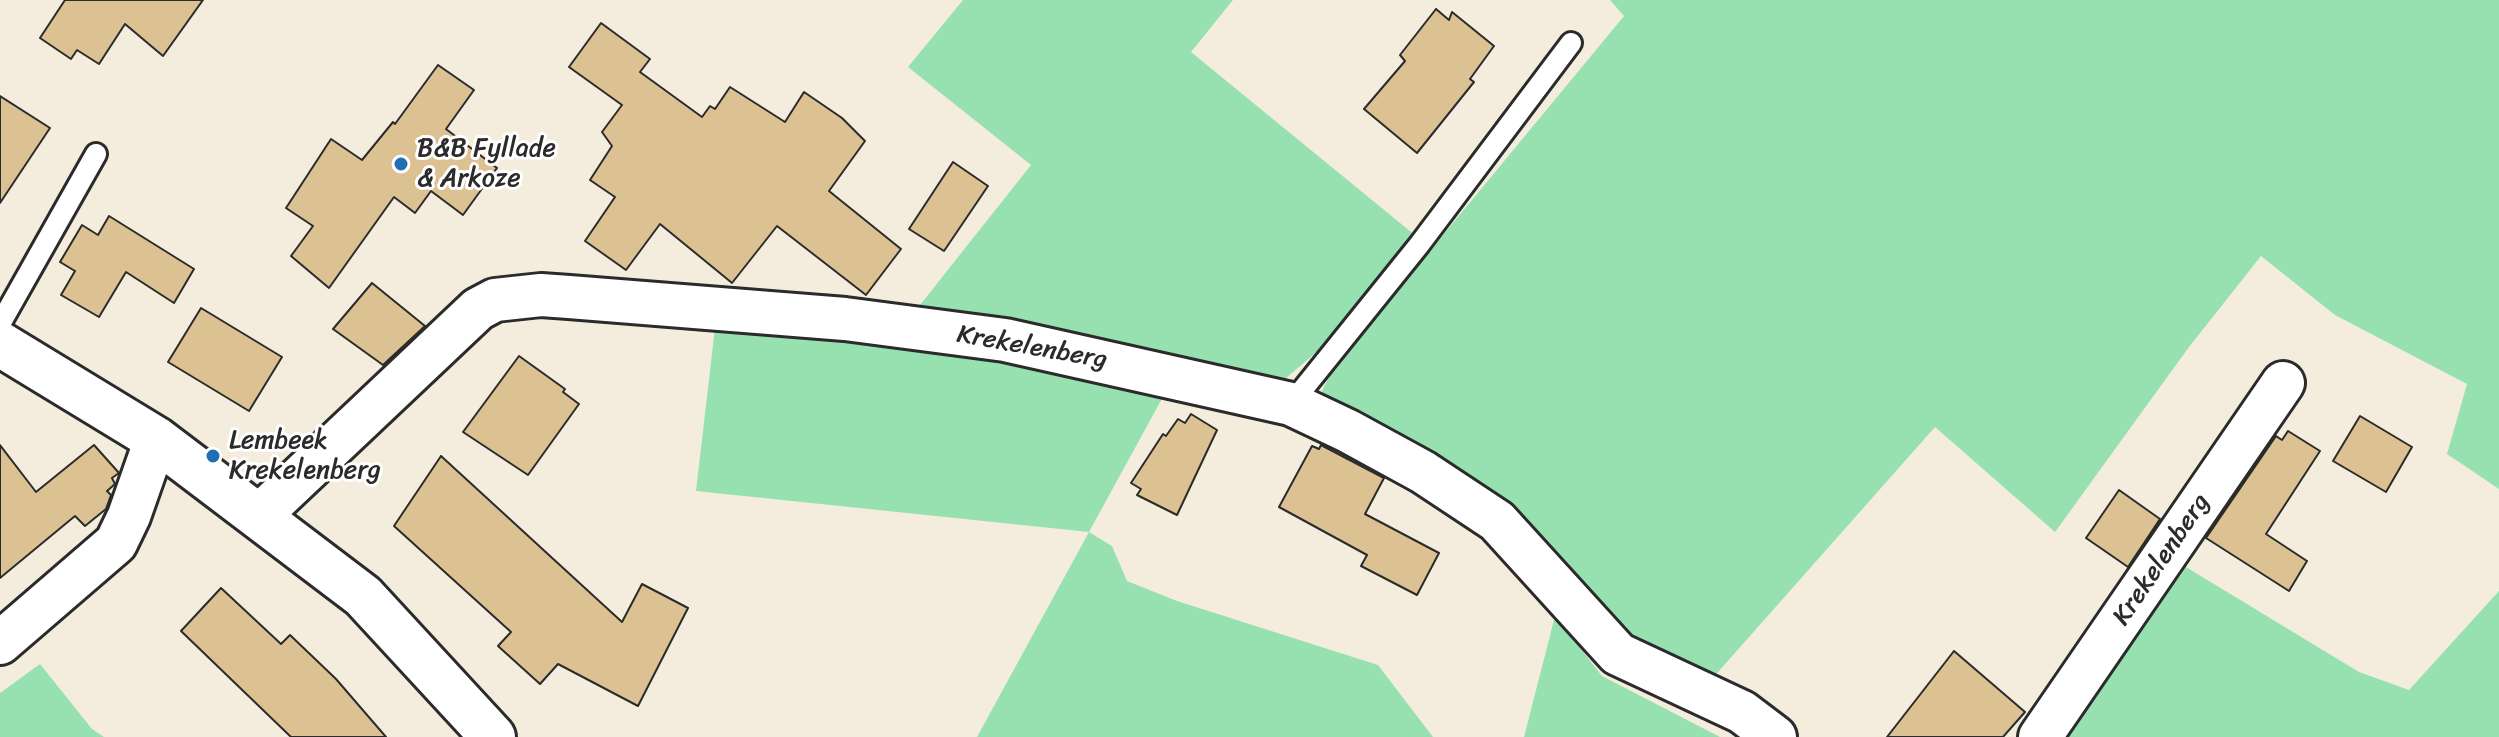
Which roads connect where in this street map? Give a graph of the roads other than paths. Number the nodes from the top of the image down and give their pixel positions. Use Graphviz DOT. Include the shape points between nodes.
graph roads {
  1 [pos="1571,43"];
  2 [pos="96,154"];
  3 [pos="0,324"];
  4 [pos="0,344"];
  5 [pos="2283,383"];
  6 [pos="1291,404"];
  7 [pos="156,439"];
  8 [pos="260,515"];
  9 [pos="0,643"];
  10 [pos="493,737"];
  11 [pos="1775,737"];
  12 [pos="2040,737"];
  1 -- 6 [label="lane"];
  2 -- 3 [label="lane"];
  4 -- 7 [label="street"];
  5 -- 12 [label="street, Krekelenberg"];
  6 -- 8 [label="street, Krekelenberg" via="1005,340 845,319 510,296 478,309"];
  6 -- 11 [label="street, Krekelenberg" via="1423,472 1497,521 1618,654 1742,712"];
  7 -- 8 [label="street"];
  7 -- 9 [label="street" via="116,543"];
  8 -- 10 [label="street" via="363,596"];
}
